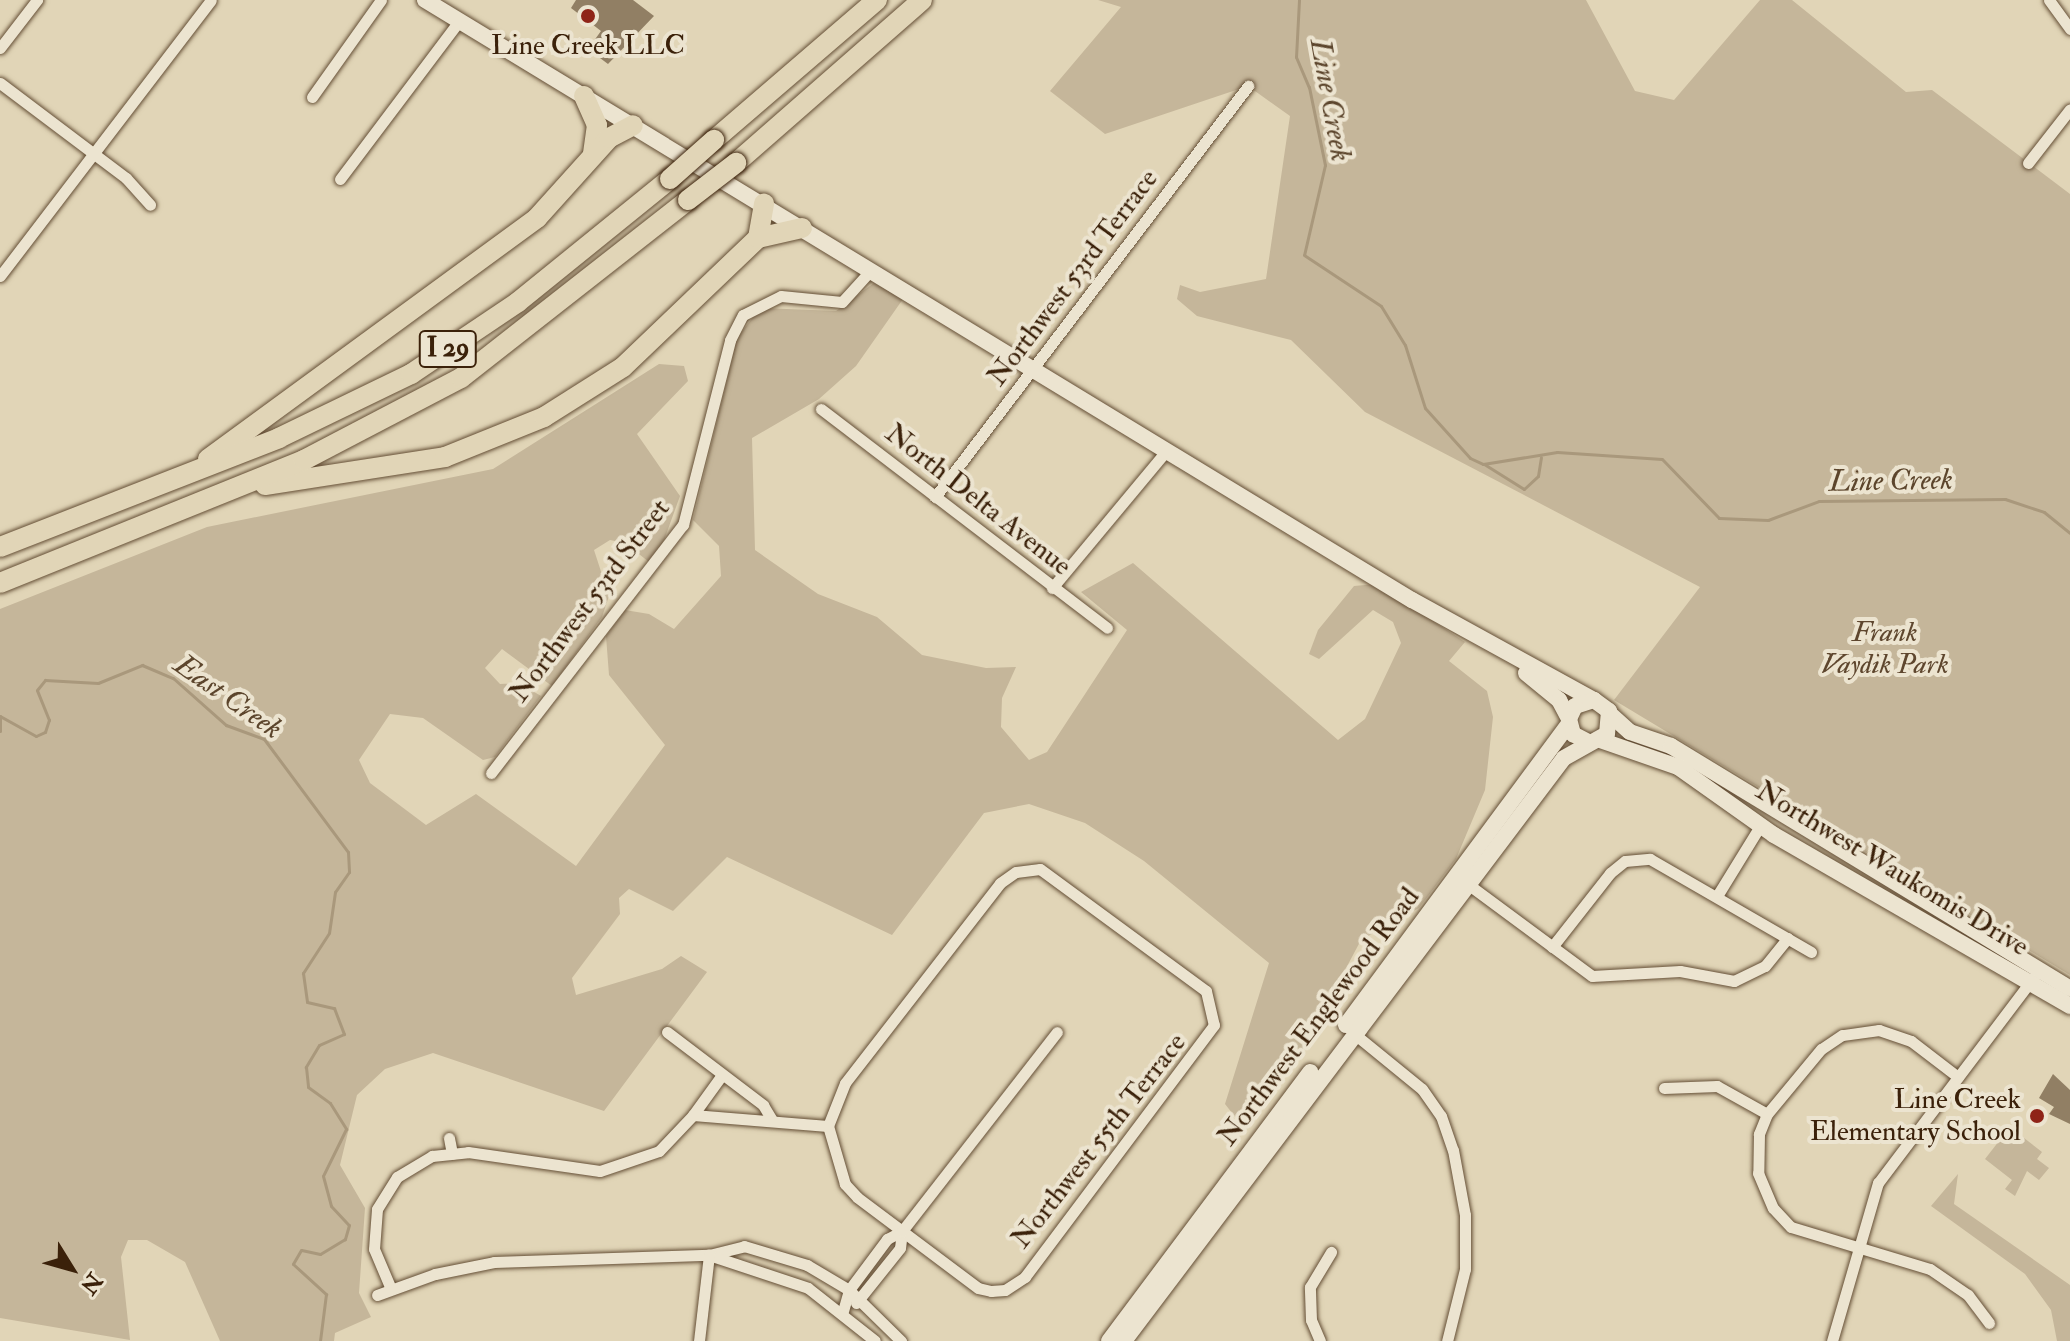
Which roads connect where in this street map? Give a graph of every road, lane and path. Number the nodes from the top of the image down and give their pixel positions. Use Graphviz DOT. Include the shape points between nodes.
graph roads {
  1 [pos="37,0"];
  2 [pos="211,0"];
  3 [pos="381,0"];
  4 [pos="425,0"];
  5 [pos="877,0"];
  6 [pos="922,0"];
  7 [pos="2049,0"];
  8 [pos="459,21"];
  9 [pos="2070,29"];
  10 [pos="0,48"];
  11 [pos="0,83"];
  12 [pos="1248,86"];
  13 [pos="584,96"];
  14 [pos="312,97"];
  15 [pos="2070,109"];
  16 [pos="633,125"];
  17 [pos="93,153"];
  18 [pos="593,155"];
  19 [pos="2028,163"];
  20 [pos="340,179"];
  21 [pos="764,204"];
  22 [pos="150,205"];
  23 [pos="802,228"];
  24 [pos="758,238"];
  25 [pos="871,270"];
  26 [pos="0,276"];
  27 [pos="1034,371"];
  28 [pos="821,409"];
  29 [pos="1166,451"];
  30 [pos="197,470"];
  31 [pos="242,487"];
  32 [pos="935,497"];
  33 [pos="0,547"];
  34 [pos="0,583"];
  35 [pos="1052,588"];
  36 [pos="1107,628"];
  37 [pos="1504,653"];
  38 [pos="1594,700"];
  39 [pos="1611,715"];
  40 [pos="1569,722"];
  41 [pos="1595,741"];
  42 [pos="491,773"];
  43 [pos="1760,826"];
  44 [pos="1463,881"];
  45 [pos="1717,896"];
  46 [pos="1788,938"];
  47 [pos="1552,947"];
  48 [pos="1811,952"];
  49 [pos="2036,976"];
  50 [pos="2070,989"];
  51 [pos="2070,1006"];
  52 [pos="1349,1030"];
  53 [pos="667,1032"];
  54 [pos="1057,1032"];
  55 [pos="722,1075"];
  56 [pos="1958,1077"];
  57 [pos="1664,1088"];
  58 [pos="1767,1114"];
  59 [pos="693,1115"];
  60 [pos="772,1120"];
  61 [pos="828,1126"];
  62 [pos="449,1138"];
  63 [pos="452,1154"];
  64 [pos="902,1231"];
  65 [pos="1856,1249"];
  66 [pos="1331,1252"];
  67 [pos="709,1255"];
  68 [pos="874,1258"];
  69 [pos="886,1267"];
  70 [pos="391,1289"];
  71 [pos="849,1290"];
  72 [pos="377,1295"];
  73 [pos="861,1300"];
  74 [pos="843,1311"];
  75 [pos="1989,1323"];
  76 [pos="699,1341"];
  77 [pos="875,1341"];
  78 [pos="901,1341"];
  79 [pos="1109,1341"];
  80 [pos="1124,1341"];
  81 [pos="1320,1341"];
  82 [pos="1447,1341"];
  83 [pos="1832,1341"];
  1 -- 10 [label="street"];
  2 -- 17 [label="street"];
  3 -- 14 [label="street"];
  4 -- 8 [label="main road"];
  5 -- 30 [label="highway, I 29, bridge" via="518,302 411,374 279,438"];
  6 -- 31 [label="highway, I 29, bridge" via="736,163 461,378"];
  7 -- 9 [label="street"];
  8 -- 13 [label="main road"];
  8 -- 20 [label="street"];
  11 -- 17 [label="street"];
  12 -- 27 [label="street, Northwest 53rd Terrace"];
  13 -- 16 [label="main road"];
  13 -- 18 [label="highway" via="597,125"];
  15 -- 19 [label="street"];
  16 -- 18 [label="highway" via="619,130"];
  16 -- 21 [label="main road"];
  17 -- 22 [label="street"];
  17 -- 26 [label="street"];
  18 -- 30 [label="highway" via="537,218 248,425"];
  21 -- 23 [label="main road"];
  21 -- 24 [label="highway"];
  23 -- 24 [label="highway"];
  23 -- 25 [label="main road"];
  24 -- 31 [label="highway" via="623,367 544,417 445,457"];
  25 -- 27 [label="main road"];
  25 -- 42 [label="street, Northwest 53rd Street" via="842,302 781,296 743,315 730,340 683,525"];
  27 -- 29 [label="main road"];
  27 -- 32 [label="street, Northwest 53rd Terrace"];
  28 -- 32 [label="street, North Delta Avenue"];
  29 -- 35 [label="street"];
  29 -- 37 [label="main road"];
  30 -- 33 [label="highway, I 29"];
  31 -- 34 [label="highway, I 29"];
  32 -- 35 [label="street, North Delta Avenue"];
  35 -- 36 [label="street, North Delta Avenue"];
  37 -- 38 [label="main road"];
  37 -- 40 [label="main road" via="1559,700"];
  38 -- 39 [label="main road"];
  38 -- 40 [label="main road" via="1579,703"];
  39 -- 41 [label="main road" via="1610,730"];
  39 -- 49 [label="main road, Northwest Waukomis Drive" via="1630,732 1671,746"];
  40 -- 41 [label="main road" via="1576,737"];
  40 -- 44 [label="main road, Northwest Englewood Road"];
  41 -- 43 [label="main road, Northwest Waukomis Drive" via="1678,767"];
  41 -- 44 [label="main road, Northwest Englewood Road" via="1564,758"];
  43 -- 45 [label="street"];
  43 -- 49 [label="main road, Northwest Waukomis Drive"];
  44 -- 47 [label="street"];
  44 -- 52 [label="main road, Northwest Englewood Road"];
  45 -- 46 [label="street"];
  45 -- 47 [label="street" via="1669,866 1625,861"];
  46 -- 47 [label="street" via="1765,966 1734,981 1680,971 1592,976"];
  46 -- 48 [label="street"];
  49 -- 50 [label="main road, Northwest Waukomis Drive"];
  49 -- 51 [label="main road, Northwest Waukomis Drive"];
  49 -- 56 [label="street"];
  52 -- 79 [label="main road, Northwest Englewood Road"];
  52 -- 80 [label="main road, Northwest Englewood Road"];
  52 -- 82 [label="street" via="1422,1089 1441,1116 1453,1150 1465,1215 1465,1269"];
  53 -- 55 [label="street"];
  54 -- 64 [label="street"];
  55 -- 59 [label="street"];
  55 -- 60 [label="street"];
  56 -- 58 [label="street" via="1911,1041 1879,1030 1853,1031 1821,1049"];
  56 -- 65 [label="street" via="1883,1174"];
  57 -- 58 [label="street" via="1717,1086"];
  58 -- 65 [label="street" via="1756,1160 1773,1208 1802,1233"];
  59 -- 60 [label="street"];
  59 -- 63 [label="street" via="659,1151 621,1169"];
  60 -- 61 [label="street"];
  61 -- 64 [label="street" via="845,1184"];
  61 -- 64 [label="street, Northwest 55th Terrace" via="845,1083 1000,883 1016,872 1053,873 1206,991 1215,1011 1210,1037 1025,1277 1005,1290 978,1288"];
  62 -- 63 [label="street"];
  63 -- 70 [label="street" via="413,1165 397,1177 377,1209 374,1249"];
  64 -- 68 [label="street"];
  64 -- 69 [label="street" via="900,1248"];
  65 -- 75 [label="street" via="1930,1269 1968,1295"];
  65 -- 83 [label="street"];
  66 -- 81 [label="street" via="1310,1287 1311,1320"];
  67 -- 70 [label="street" via="494,1262"];
  67 -- 71 [label="street" via="729,1247 760,1249"];
  67 -- 74 [label="street" via="778,1275"];
  67 -- 76 [label="street"];
  68 -- 69 [label="street"];
  68 -- 71 [label="street"];
  69 -- 73 [label="street"];
  70 -- 72 [label="street"];
  71 -- 73 [label="street"];
  71 -- 74 [label="street"];
  73 -- 74 [label="street"];
  73 -- 78 [label="street"];
  74 -- 77 [label="street"];
}
